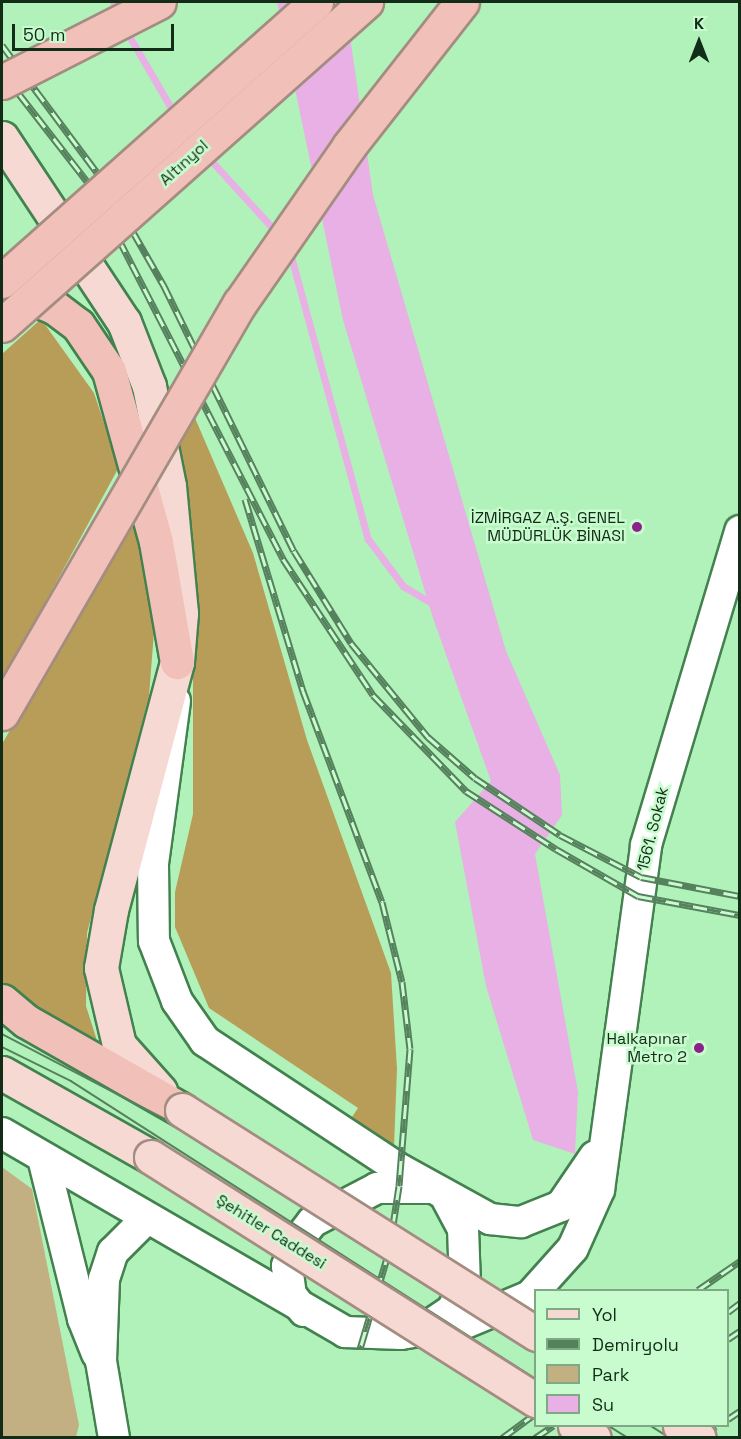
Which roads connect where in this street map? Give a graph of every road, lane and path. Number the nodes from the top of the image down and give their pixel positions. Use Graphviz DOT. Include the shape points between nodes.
graph roads {
  1 [pos="159,2"];
  2 [pos="316,2"];
  3 [pos="366,2"];
  4 [pos="462,2"];
  5 [pos="2,82"];
  6 [pos="2,138"];
  7 [pos="2,281"];
  8 [pos="2,288"];
  9 [pos="2,325"];
  10 [pos="740,531"];
  11 [pos="177,662"];
  12 [pos="2,713"];
  13 [pos="2,1001"];
  14 [pos="2,1073"];
  15 [pos="182,1110"];
  16 [pos="2,1133"];
  17 [pos="607,1135"];
  18 [pos="43,1158"];
  19 [pos="438,1192"];
  20 [pos="146,1219"];
  21 [pos="309,1315"];
  22 [pos="415,1332"];
  23 [pos="534,1333"];
  24 [pos="101,1361"];
  25 [pos="534,1399"];
  26 [pos="578,1427"];
  27 [pos="683,1427"];
  28 [pos="114,1437"];
  29 [pos="594,1437"];
  30 [pos="699,1437"];
  1 -- 5 [label="highway, bridge"];
  2 -- 7 [label="highway, Altınyol, bridge"];
  3 -- 9 [label="highway, Altınyol, bridge"];
  4 -- 12 [label="highway, bridge" via="349,146 240,303"];
  6 -- 11 [label="main road" via="124,322 148,387 178,564"];
  8 -- 11 [label="highway" via="54,307 78,325 109,371 156,542"];
  10 -- 17 [label="main road, 1561. Sokak" via="645,845"];
  11 -- 15 [label="main road" via="111,910 101,968 119,1045"];
  11 -- 19 [label="main road" via="173,746 152,904 154,941 168,985 191,1023 223,1057"];
  13 -- 15 [label="highway" via="26,1021"];
  14 -- 25 [label="main road, Şehitler Caddesi, bridge" via="151,1157"];
  15 -- 23 [label="main road, bridge"];
  16 -- 18 [label="main road"];
  17 -- 19 [label="main road" via="571,1197 535,1218 490,1219"];
  17 -- 22 [label="main road, 1561. Sokak" via="595,1201 573,1248 543,1283 493,1316"];
  18 -- 20 [label="main road"];
  18 -- 24 [label="main road" via="83,1319"];
  19 -- 21 [label="main road" via="376,1188 312,1222 295,1244 286,1277 291,1295"];
  19 -- 22 [label="main road" via="463,1229 465,1285 452,1310"];
  20 -- 21 [label="main road"];
  20 -- 24 [label="main road" via="113,1252 104,1279"];
  21 -- 22 [label="main road" via="355,1333"];
  24 -- 28 [label="main road"];
  26 -- 29 [label="main road, bridge"];
  27 -- 30 [label="main road, bridge"];
}
